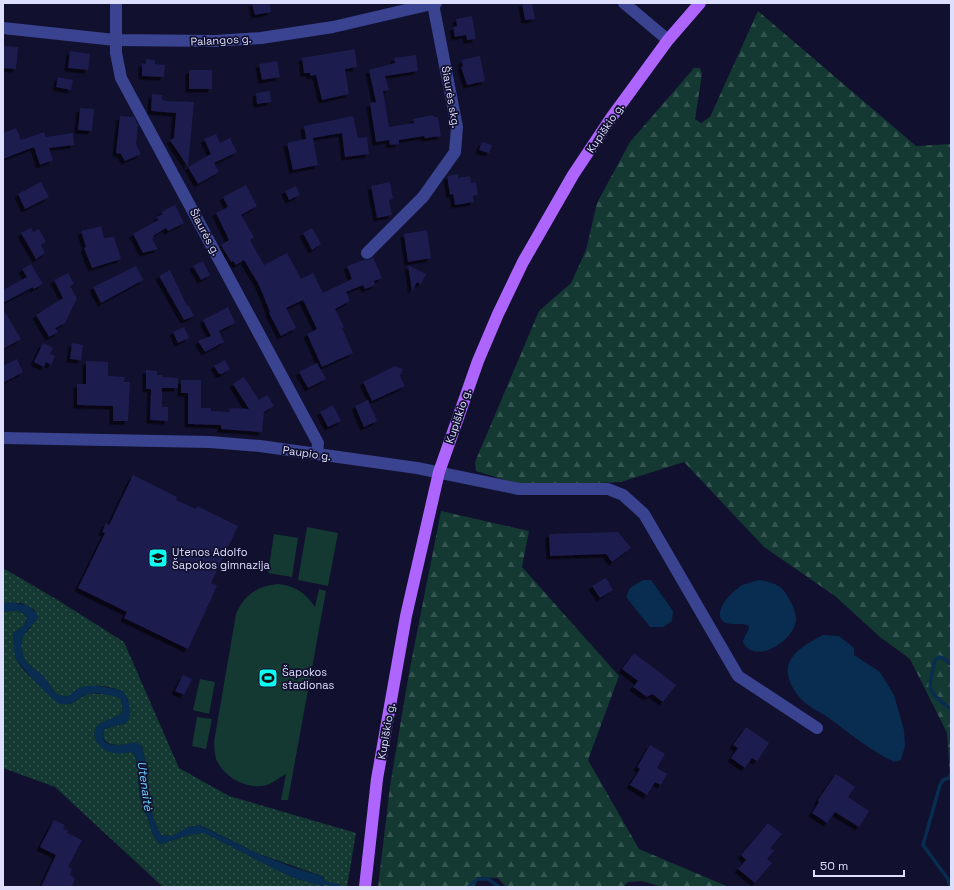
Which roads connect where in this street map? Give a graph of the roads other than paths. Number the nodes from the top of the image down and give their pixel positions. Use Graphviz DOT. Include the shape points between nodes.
graph roads {
  1 [pos="116,3"];
  2 [pos="624,3"];
  3 [pos="700,3"];
  4 [pos="435,4"];
  5 [pos="3,28"];
  6 [pos="115,40"];
  7 [pos="668,40"];
  8 [pos="367,253"];
  9 [pos="3,438"];
  10 [pos="317,454"];
  11 [pos="439,472"];
  12 [pos="817,728"];
  13 [pos="365,887"];
  1 -- 6 [label="street, Šiaurės g."];
  2 -- 7 [label="street"];
  3 -- 7 [label="main road, Kupiškio g."];
  4 -- 6 [label="street, Palangos g." via="333,27 261,38 176,42"];
  4 -- 8 [label="street, Šiaurės skg." via="458,127 455,152 423,197"];
  5 -- 6 [label="street, Palangos g."];
  6 -- 10 [label="street, Šiaurės g." via="121,78 318,443"];
  7 -- 11 [label="main road, Kupiškio g." via="607,124 523,262 478,361"];
  9 -- 10 [label="street, Paupio g." via="210,442"];
  10 -- 11 [label="street, Paupio g."];
  11 -- 12 [label="street, Paupio g." via="519,489 608,489 623,495 644,514 738,676"];
  11 -- 13 [label="main road, Kupiškio g." via="402,639 377,779"];
}
